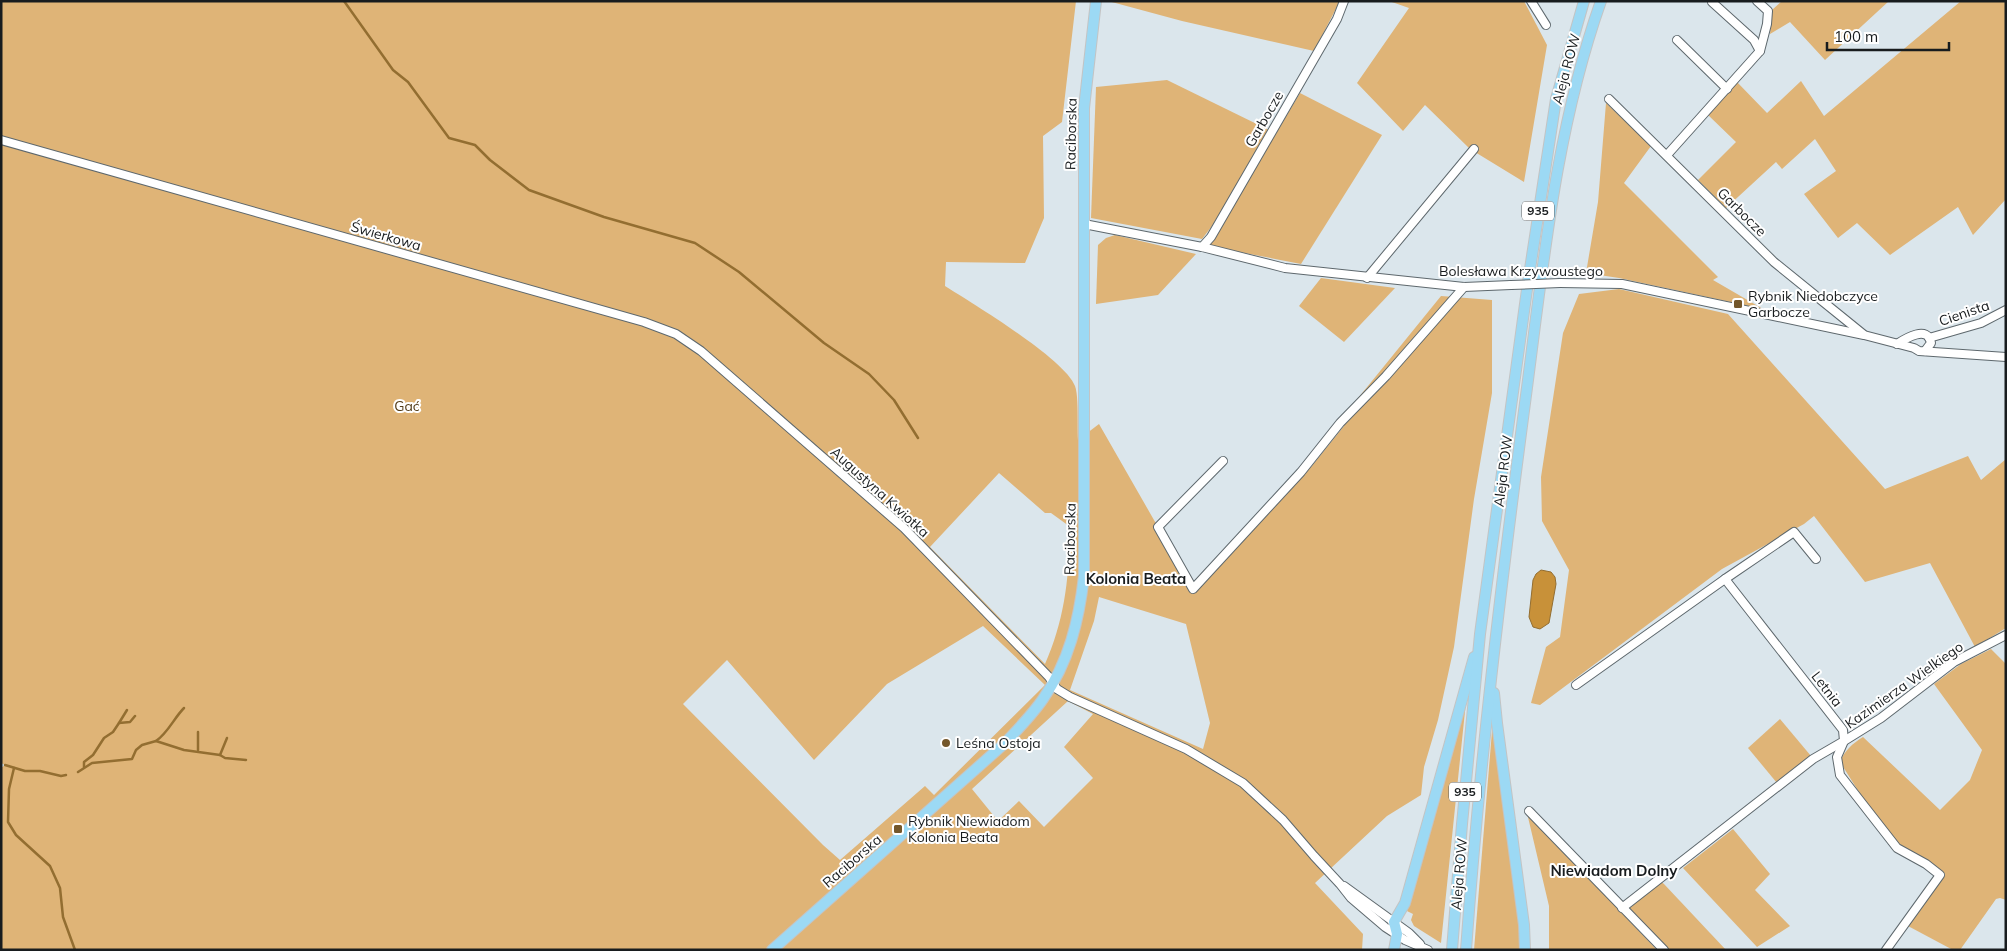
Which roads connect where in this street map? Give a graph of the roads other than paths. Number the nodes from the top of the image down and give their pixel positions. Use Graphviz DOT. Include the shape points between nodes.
graph roads {
  1 [pos="1096,1"];
  2 [pos="1344,1"];
  3 [pos="1531,1"];
  4 [pos="1584,1"];
  5 [pos="1601,1"];
  6 [pos="1757,1"];
  7 [pos="1712,2"];
  8 [pos="1546,25"];
  9 [pos="1677,40"];
  10 [pos="1760,51"];
  11 [pos="1727,89"];
  12 [pos="1609,99"];
  13 [pos="1,140"];
  14 [pos="1474,149"];
  15 [pos="1667,155"];
  16 [pos="1084,224"];
  17 [pos="1202,248"];
  18 [pos="1368,278"];
  19 [pos="1464,287"];
  20 [pos="2006,310"];
  21 [pos="676,334"];
  22 [pos="1864,335"];
  23 [pos="1914,337"];
  24 [pos="1930,340"];
  25 [pos="1897,344"];
  26 [pos="1914,348"];
  27 [pos="1925,351"];
  28 [pos="1954,353"];
  29 [pos="2006,357"];
  30 [pos="1223,461"];
  31 [pos="1816,559"];
  32 [pos="1724,579"];
  33 [pos="1480,634"];
  34 [pos="2006,635"];
  35 [pos="1492,661"];
  36 [pos="1052,684"];
  37 [pos="1576,685"];
  38 [pos="1844,741"];
  39 [pos="1529,811"];
  40 [pos="1340,884"];
  41 [pos="1622,908"];
  42 [pos="1394,922"];
  43 [pos="1397,934"];
  44 [pos="1425,948"];
  45 [pos="772,950"];
  46 [pos="1394,950"];
  47 [pos="1452,950"];
  48 [pos="1466,950"];
  49 [pos="1525,950"];
  50 [pos="1664,950"];
  51 [pos="1886,950"];
  1 -- 16 [label="main road, Raciborska" via="1084,108"];
  2 -- 17 [label="street, Garbocze"];
  3 -- 8 [label="street"];
  4 -- 33 [label="main road, Aleja ROW / 935" via="1556,99 1547,153"];
  5 -- 35 [label="main road, Aleja ROW / 935" via="1582,58 1558,161"];
  6 -- 10 [label="street" via="1768,11"];
  7 -- 10 [label="street" via="1754,40"];
  9 -- 11 [label="street"];
  10 -- 11 [label="street"];
  11 -- 15 [label="street"];
  12 -- 15 [label="street, Garbocze"];
  13 -- 21 [label="street, Świerkowa" via="644,322"];
  14 -- 18 [label="street"];
  15 -- 22 [label="street, Garbocze" via="1774,262"];
  16 -- 17 [label="street, Bolesława Krzywoustego"];
  16 -- 36 [label="main road, Raciborska" via="1084,576 1074,636"];
  17 -- 18 [label="street, Bolesława Krzywoustego" via="1285,268"];
  18 -- 19 [label="street, Bolesława Krzywoustego"];
  19 -- 22 [label="street, Bolesława Krzywoustego, bridge" via="1622,284"];
  19 -- 30 [label="street" via="1340,423 1302,472 1193,589 1158,527"];
  20 -- 24 [label="street, Cienista" via="1981,323"];
  21 -- 36 [label="street, Augustyna Kwiotka" via="701,351 904,528 1049,677"];
  22 -- 25 [label="street, Bolesława Krzywoustego"];
  23 -- 24 [label="street" via="1922,333"];
  23 -- 25 [label="street"];
  23 -- 26 [label="street"];
  24 -- 27 [label="street"];
  24 -- 28 [label="street"];
  25 -- 26 [label="street, Bolesława Krzywoustego"];
  26 -- 27 [label="street"];
  27 -- 28 [label="street"];
  28 -- 29 [label="street"];
  31 -- 32 [label="street" via="1794,532"];
  32 -- 37 [label="street"];
  32 -- 38 [label="street, Letnia" via="1843,730"];
  33 -- 42 [label="main road" via="1405,902"];
  33 -- 47 [label="main road, Aleja ROW / 935"];
  34 -- 38 [label="street, Kazimierza Wielkiego" via="1954,662 1881,718"];
  35 -- 48 [label="main road, Aleja ROW / 935"];
  35 -- 49 [label="main road"];
  36 -- 40 [label="street, Augustyna Kwiotka" via="1070,697 1186,749 1243,783 1283,820"];
  36 -- 45 [label="main road, Raciborska" via="1030,716 994,753"];
  38 -- 41 [label="street" via="1813,759"];
  38 -- 51 [label="street, Kazimierza Wielkiego" via="1837,757 1840,776 1897,848 1940,875"];
  39 -- 41 [label="street"];
  40 -- 42 [label="street"];
  40 -- 43 [label="street" via="1366,912"];
  41 -- 50 [label="street"];
  42 -- 43 [label="main road"];
  42 -- 44 [label="street"];
  43 -- 44 [label="street"];
  43 -- 46 [label="main road"];
}
